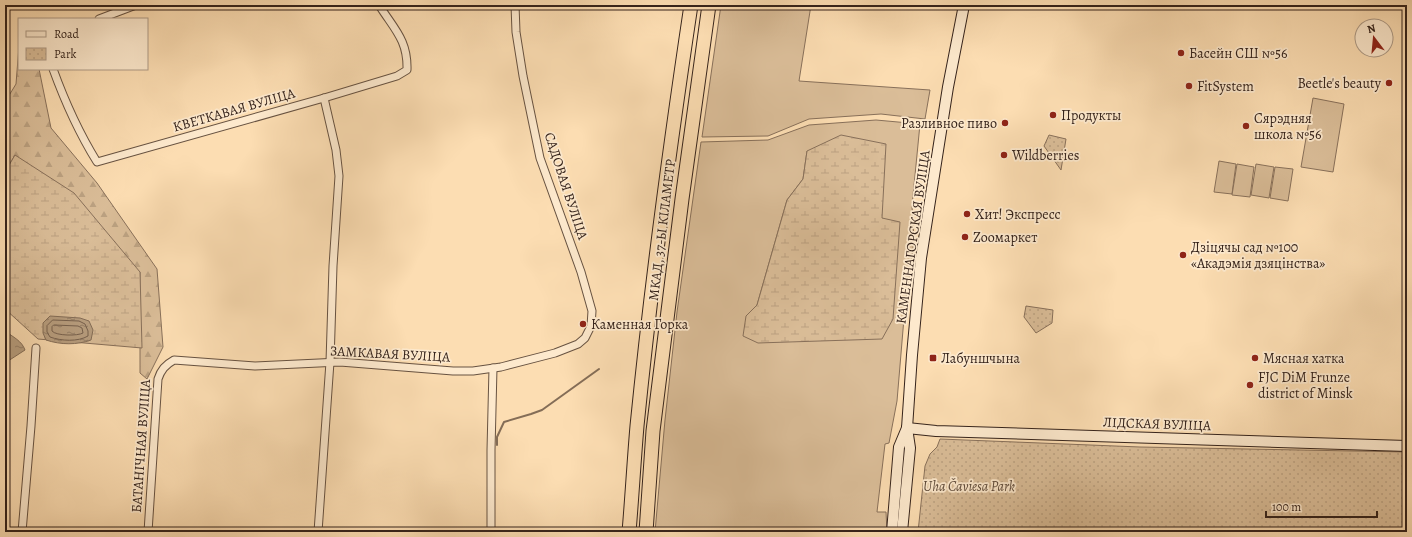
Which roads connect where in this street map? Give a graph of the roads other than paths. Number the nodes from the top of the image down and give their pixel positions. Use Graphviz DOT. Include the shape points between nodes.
graph roads {
  1 [pos="136,5"];
  2 [pos="379,5"];
  3 [pos="515,5"];
  4 [pos="691,5"];
  5 [pos="709,5"];
  6 [pos="964,5"];
  7 [pos="102,18"];
  8 [pos="53,70"];
  9 [pos="324,98"];
  10 [pos="591,326"];
  11 [pos="36,348"];
  12 [pos="166,365"];
  13 [pos="330,366"];
  14 [pos="493,368"];
  15 [pos="907,428"];
  16 [pos="1407,446"];
  17 [pos="22,532"];
  18 [pos="148,532"];
  19 [pos="318,532"];
  20 [pos="491,532"];
  21 [pos="629,532"];
  22 [pos="646,532"];
  23 [pos="892,532"];
  24 [pos="902,532"];
  1 -- 7 [label="street"];
  2 -- 9 [label="street, КВЕТКАВАЯ ВУЛІЦА" via="403,42 407,70 397,76"];
  3 -- 10 [label="street, САДОВАЯ ВУЛІЦА" via="516,32 523,76 540,158 581,272 592,311"];
  4 -- 21 [label="highway, МКАД, 37-Ы КІЛАМЕТР" via="647,342"];
  5 -- 22 [label="highway, МКАД, 37-Ы КІЛАМЕТР" via="655,416"];
  6 -- 15 [label="main road, КАМЕННАГОРСКАЯ ВУЛІЦА" via="948,87 921,258"];
  8 -- 9 [label="street, КВЕТКАВАЯ ВУЛІЦА" via="72,118 96,162"];
  9 -- 13 [label="street" via="339,176"];
  10 -- 14 [label="street, ЗАМКАВАЯ ВУЛІЦА" via="585,338 578,344 555,353"];
  11 -- 17 [label="street"];
  12 -- 13 [label="street, ЗАМКАВАЯ ВУЛІЦА" via="174,360 255,366"];
  12 -- 18 [label="street, БАТАНІЧНАЯ ВУЛІЦА" via="158,379"];
  13 -- 14 [label="street, ЗАМКАВАЯ ВУЛІЦА" via="340,362 453,371"];
  13 -- 19 [label="street"];
  14 -- 20 [label="street"];
  15 -- 16 [label="main road, ЛІДСКАЯ ВУЛІЦА"];
  15 -- 23 [label="main road, КАМЕННАГОРСКАЯ ВУЛІЦА" via="899,447"];
  15 -- 24 [label="main road, КАМЕННАГОРСКАЯ ВУЛІЦА" via="910,448"];
}
